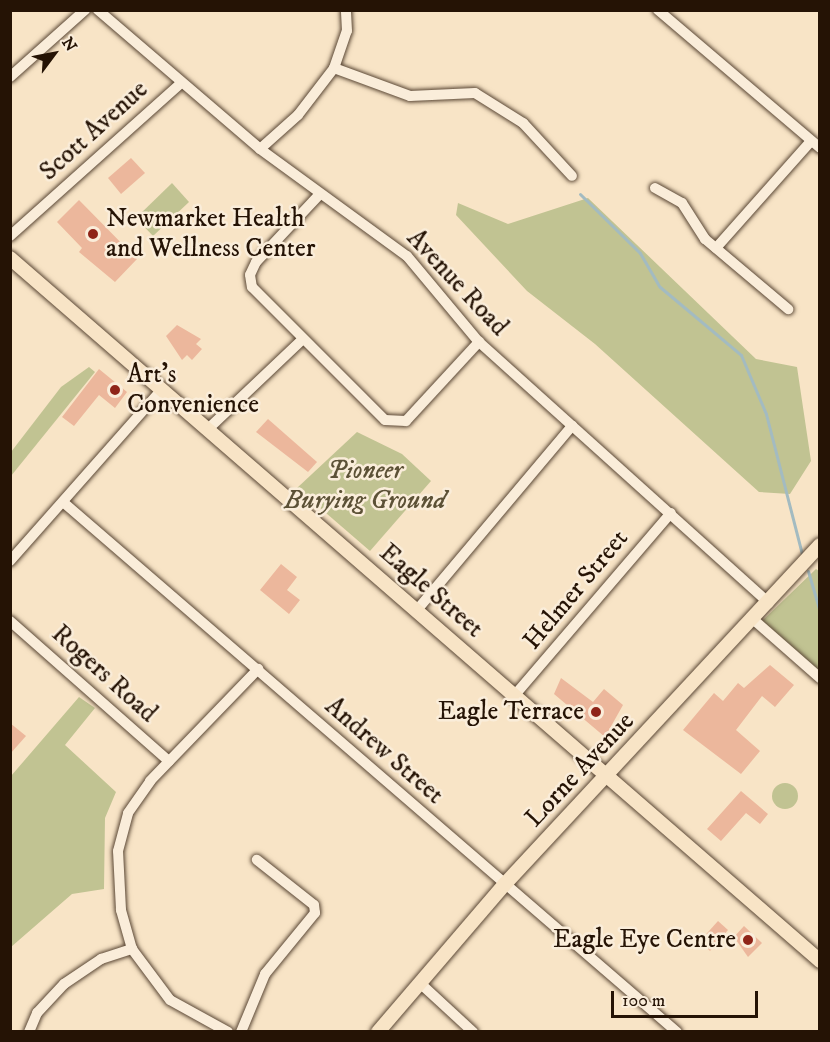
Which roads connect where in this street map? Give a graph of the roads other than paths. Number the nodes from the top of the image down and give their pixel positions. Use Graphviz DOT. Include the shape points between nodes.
graph roads {
  1 [pos="85,10"];
  2 [pos="98,10"];
  3 [pos="346,10"];
  4 [pos="658,10"];
  5 [pos="334,68"];
  6 [pos="10,77"];
  7 [pos="181,83"];
  8 [pos="815,144"];
  9 [pos="260,148"];
  10 [pos="572,176"];
  11 [pos="656,188"];
  12 [pos="319,195"];
  13 [pos="10,236"];
  14 [pos="716,248"];
  15 [pos="10,258"];
  16 [pos="788,309"];
  17 [pos="303,339"];
  18 [pos="479,342"];
  19 [pos="162,389"];
  20 [pos="572,426"];
  21 [pos="208,429"];
  22 [pos="63,501"];
  23 [pos="670,513"];
  24 [pos="819,545"];
  25 [pos="10,561"];
  26 [pos="769,603"];
  27 [pos="417,610"];
  28 [pos="754,620"];
  29 [pos="10,621"];
  30 [pos="258,669"];
  31 [pos="819,678"];
  32 [pos="514,696"];
  33 [pos="169,761"];
  34 [pos="606,777"];
  35 [pos="257,860"];
  36 [pos="504,885"];
  37 [pos="132,949"];
  38 [pos="819,961"];
  39 [pos="421,984"];
  40 [pos="29,1032"];
  41 [pos="228,1032"];
  42 [pos="241,1032"];
  43 [pos="378,1032"];
  44 [pos="473,1032"];
  45 [pos="677,1032"];
  1 -- 6 [label="street"];
  2 -- 7 [label="street, Avenue Road"];
  3 -- 5 [label="street" via="347,31"];
  4 -- 8 [label="street"];
  5 -- 9 [label="street" via="298,115"];
  5 -- 10 [label="street" via="410,96 475,93 523,123"];
  7 -- 9 [label="street, Avenue Road"];
  7 -- 13 [label="street, Scott Avenue"];
  8 -- 14 [label="street"];
  9 -- 12 [label="street, Avenue Road"];
  11 -- 14 [label="street" via="682,203"];
  12 -- 17 [label="street" via="250,275 252,287"];
  12 -- 18 [label="street, Avenue Road" via="407,256"];
  14 -- 16 [label="street"];
  15 -- 19 [label="main road, Eagle Street"];
  17 -- 18 [label="street" via="394,425 420,407"];
  17 -- 21 [label="street"];
  18 -- 20 [label="street, Avenue Road"];
  19 -- 21 [label="main road, Eagle Street"];
  19 -- 22 [label="street"];
  20 -- 23 [label="street, Avenue Road"];
  20 -- 27 [label="street"];
  21 -- 27 [label="main road, Eagle Street"];
  22 -- 25 [label="street"];
  22 -- 30 [label="street, Andrew Street"];
  23 -- 26 [label="street, Avenue Road"];
  23 -- 32 [label="street, Helmer Street"];
  24 -- 26 [label="main road, Lorne Avenue"];
  26 -- 28 [label="main road, Lorne Avenue"];
  27 -- 32 [label="main road, Eagle Street"];
  28 -- 31 [label="street"];
  28 -- 34 [label="main road, Lorne Avenue"];
  29 -- 33 [label="street, Rogers Road"];
  30 -- 33 [label="street"];
  30 -- 36 [label="street, Andrew Street"];
  32 -- 34 [label="main road, Eagle Street"];
  33 -- 37 [label="street" via="150,781 120,831 117,877"];
  34 -- 36 [label="main road, Lorne Avenue"];
  34 -- 38 [label="main road, Eagle Street"];
  35 -- 42 [label="street" via="314,905 315,913 265,974"];
  36 -- 39 [label="main road, Lorne Avenue"];
  36 -- 45 [label="street, Andrew Street"];
  37 -- 40 [label="street" via="101,959 64,984 37,1013"];
  37 -- 41 [label="street" via="170,1000"];
  39 -- 43 [label="main road, Lorne Avenue"];
  39 -- 44 [label="street"];
}
